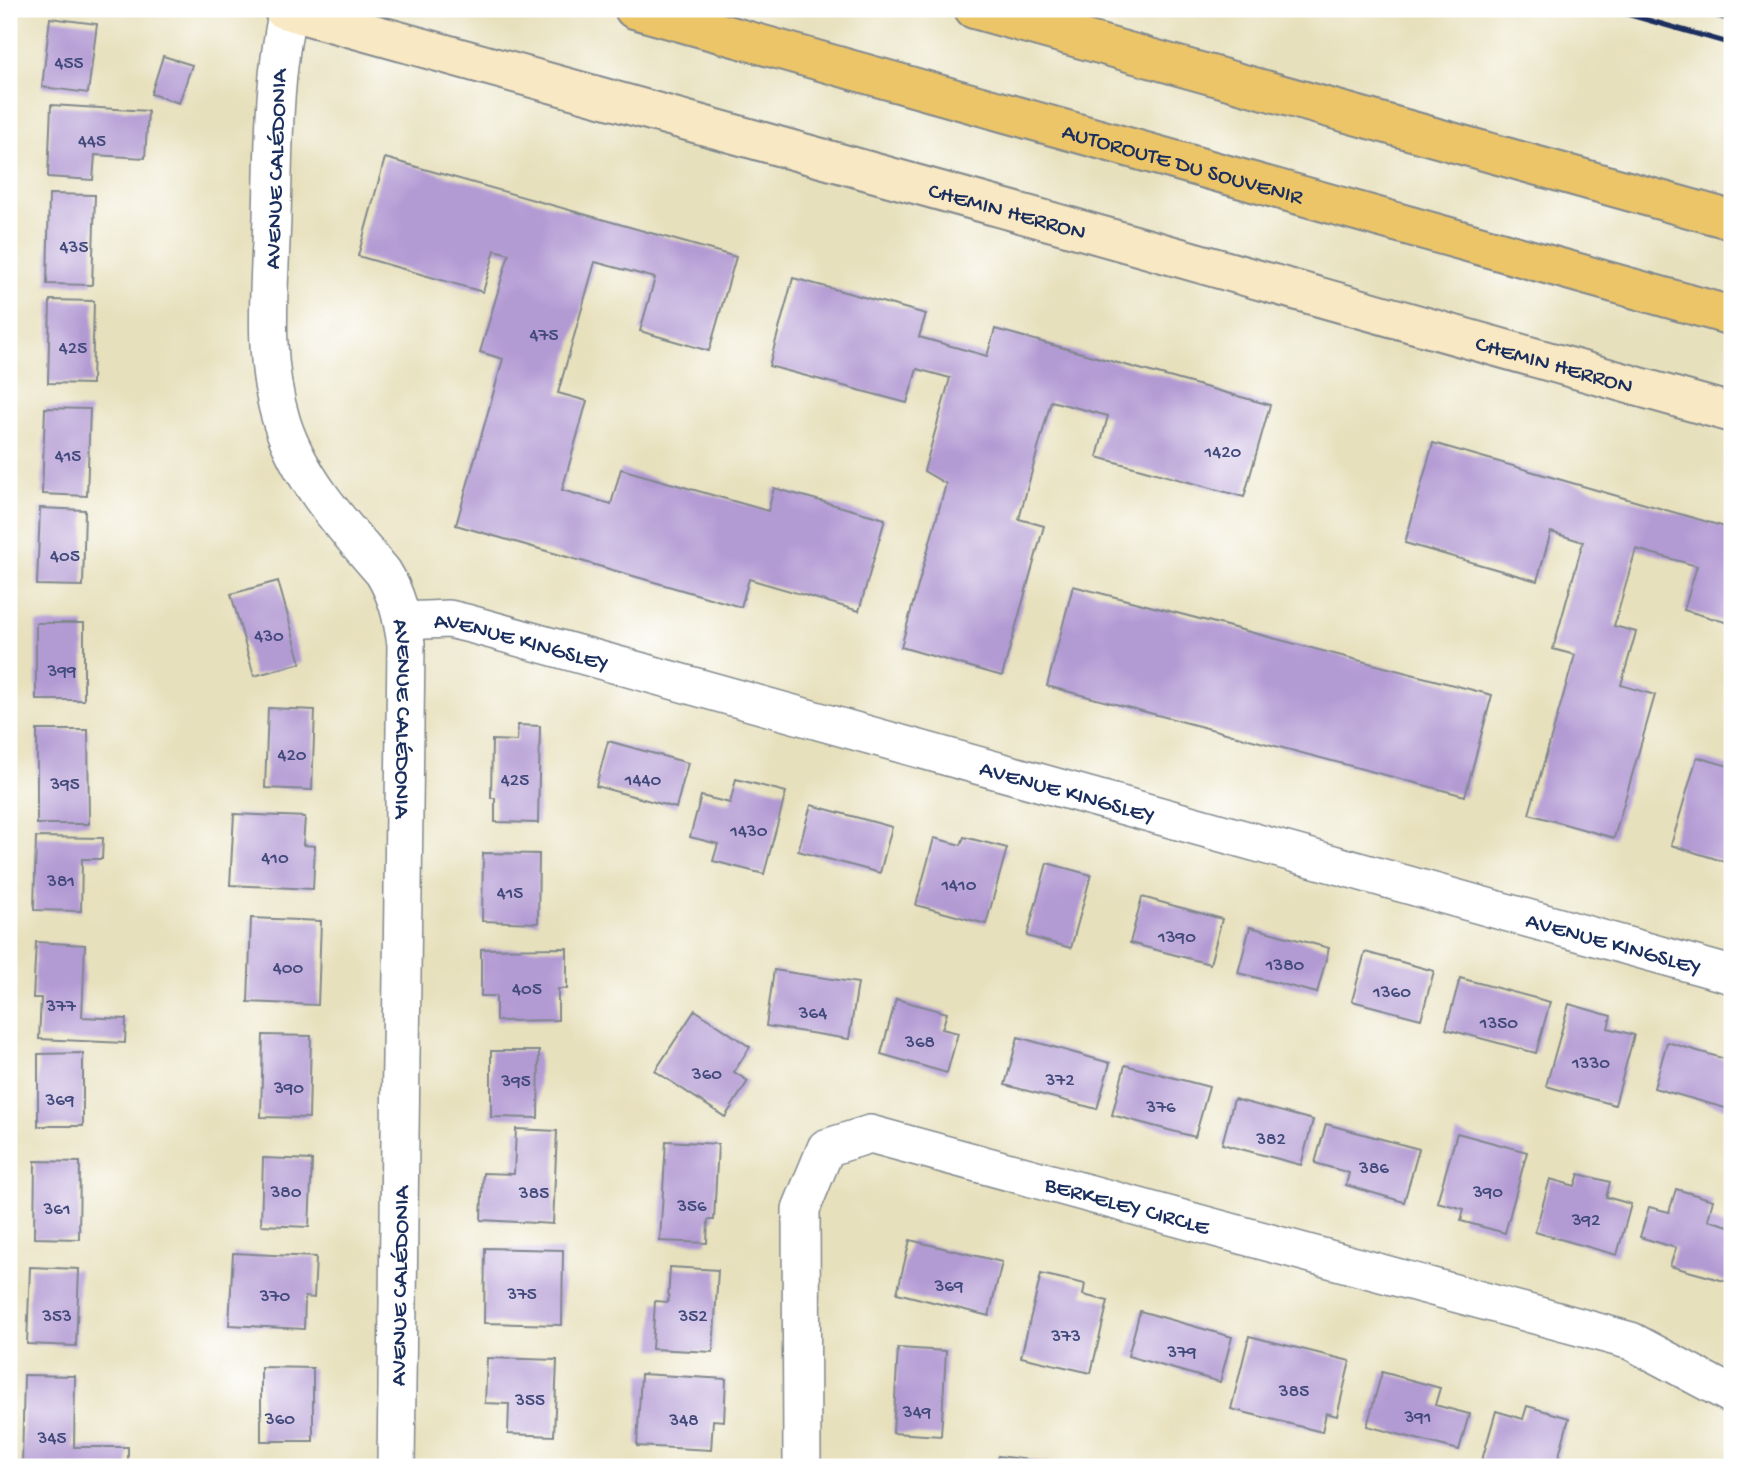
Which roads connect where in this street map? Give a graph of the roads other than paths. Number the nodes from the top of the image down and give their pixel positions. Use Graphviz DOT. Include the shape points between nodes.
graph roads {
  1 [pos="285,9"];
  2 [pos="634,9"];
  3 [pos="974,9"];
  4 [pos="1732,220"];
  5 [pos="1732,316"];
  6 [pos="1732,413"];
  7 [pos="402,621"];
  8 [pos="1732,975"];
  9 [pos="1732,1395"];
  10 [pos="396,1467"];
  11 [pos="802,1467"];
  1 -- 6 [label="main road, CHEMIN HERRON"];
  1 -- 7 [label="street, AVENUE CALÉDONIA" via="274,120 268,338 274,393 282,424 307,475 383,572 398,601"];
  2 -- 5 [label="highway, AUTOROUTE DU SOUVENIR"];
  3 -- 4 [label="highway"];
  7 -- 8 [label="street, AVENUE KINGSLEY" via="449,619 470,624"];
  7 -- 10 [label="street, AVENUE CALÉDONIA" via="406,643"];
  9 -- 11 [label="street, BERKELEY CIRCLE" via="1631,1341 870,1134 826,1148 801,1209"];
}
